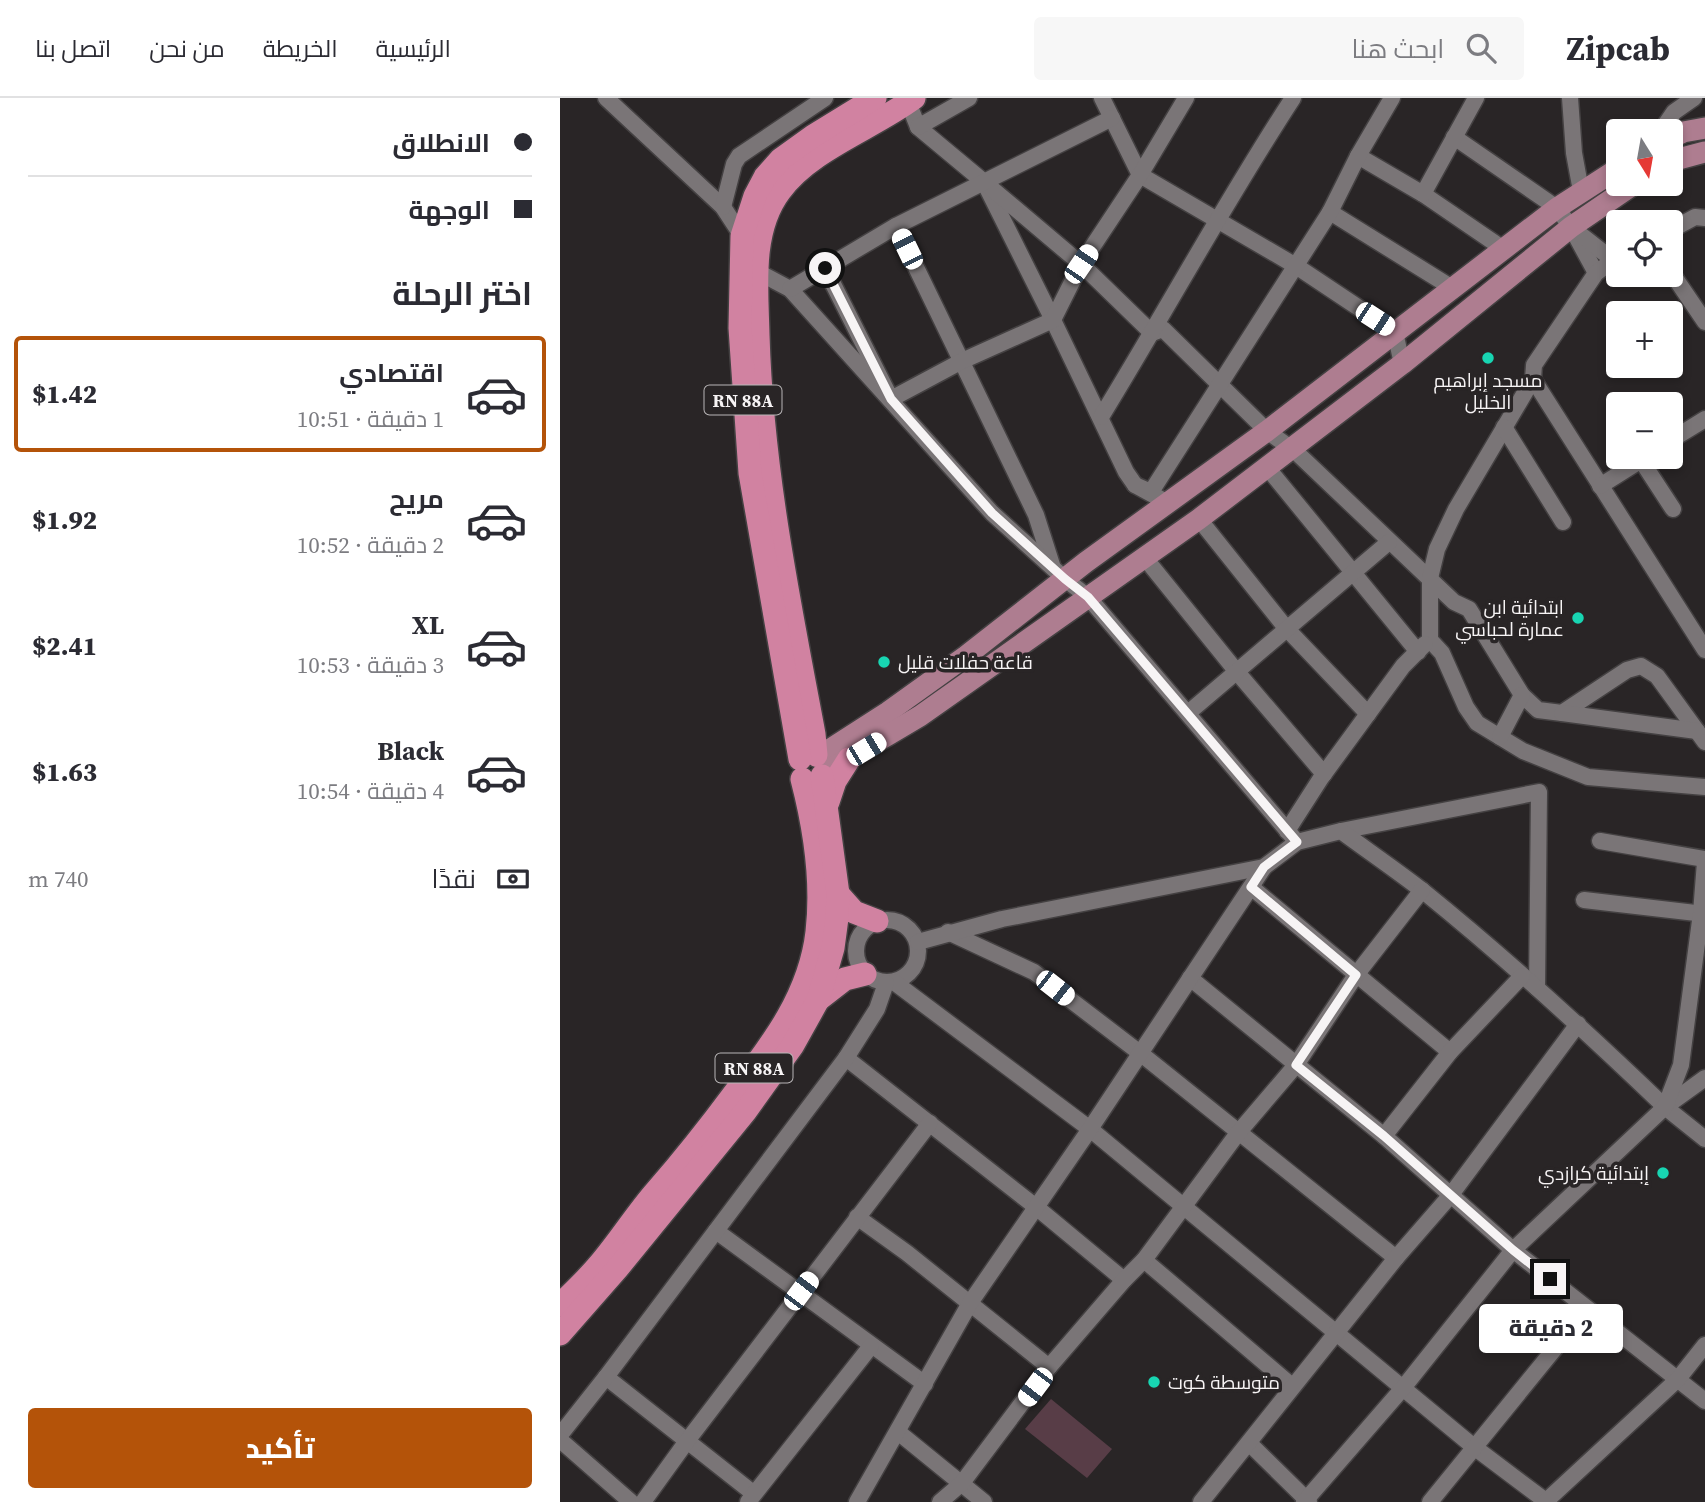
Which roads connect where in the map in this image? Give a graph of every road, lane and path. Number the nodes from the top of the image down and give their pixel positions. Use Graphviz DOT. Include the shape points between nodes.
graph roads {
  1 [pos="631,98"];
  2 [pos="825,98"];
  3 [pos="875,98"];
  4 [pos="969,98"];
  5 [pos="1101,98"];
  6 [pos="1186,98"];
  7 [pos="1293,98"];
  8 [pos="1392,98"];
  9 [pos="1476,98"];
  10 [pos="1570,98"];
  11 [pos="1694,98"];
  12 [pos="911,100"];
  13 [pos="612,104"];
  14 [pos="1112,118"];
  15 [pos="1669,119"];
  16 [pos="918,127"];
  17 [pos="1705,128"];
  18 [pos="1684,133"];
  19 [pos="1454,137"];
  20 [pos="1705,152"];
  21 [pos="1358,156"];
  22 [pos="1684,158"];
  23 [pos="1140,175"];
  24 [pos="1606,175"];
  25 [pos="984,182"];
  26 [pos="1581,191"];
  27 [pos="1423,194"];
  28 [pos="1616,196"];
  29 [pos="723,207"];
  30 [pos="1557,208"];
  31 [pos="1330,212"];
  32 [pos="1705,218"];
  33 [pos="1216,220"];
  34 [pos="1683,224"];
  35 [pos="896,226"];
  36 [pos="1571,227"];
  37 [pos="742,236"];
  38 [pos="1505,250"];
  39 [pos="1606,251"];
  40 [pos="1081,264"];
  41 [pos="1296,266"];
  42 [pos="1606,266"];
  43 [pos="825,268"];
  44 [pos="758,272"];
  45 [pos="1596,274"];
  46 [pos="1681,287"];
  47 [pos="790,289"];
  48 [pos="1454,289"];
  49 [pos="1054,320"];
  50 [pos="1705,322"];
  51 [pos="1395,332"];
  52 [pos="1152,333"];
  53 [pos="962,361"];
  54 [pos="1402,364"];
  55 [pos="1533,379"];
  56 [pos="1221,385"];
  57 [pos="891,399"];
  58 [pos="1101,417"];
  59 [pos="1704,422"];
  60 [pos="1504,427"];
  61 [pos="1267,431"];
  62 [pos="1683,433"];
  63 [pos="1289,449"];
  64 [pos="1266,466"];
  65 [pos="1627,469"];
  66 [pos="1650,469"];
  67 [pos="1135,485"];
  68 [pos="1600,486"];
  69 [pos="1168,503"];
  70 [pos="1673,509"];
  71 [pos="1199,519"];
  72 [pos="1563,522"];
  73 [pos="1389,542"];
  74 [pos="1145,558"];
  75 [pos="1354,572"];
  76 [pos="1059,573"];
  77 [pos="1430,578"];
  78 [pos="1088,597"];
  79 [pos="1286,628"];
  80 [pos="1430,640"];
  81 [pos="1705,650"];
  82 [pos="1418,652"];
  83 [pos="1237,672"];
  84 [pos="1522,695"];
  85 [pos="1188,713"];
  86 [pos="1563,713"];
  87 [pos="1368,714"];
  88 [pos="1701,736"];
  89 [pos="1500,737"];
  90 [pos="849,759"];
  91 [pos="1545,761"];
  92 [pos="813,766"];
  93 [pos="1324,774"];
  94 [pos="1705,787"];
  95 [pos="1539,792"];
  96 [pos="827,806"];
  97 [pos="1341,831"];
  98 [pos="1292,836"];
  99 [pos="1600,841"];
  100 [pos="1705,860"];
  101 [pos="1264,867"];
  102 [pos="1251,887"];
  103 [pos="1422,890"];
  104 [pos="838,894"];
  105 [pos="1584,900"];
  106 [pos="1703,913"];
  107 [pos="877,922"];
  108 [pos="948,932"];
  109 [pos="918,942"];
  110 [pos="1356,975"];
  111 [pos="1522,976"];
  112 [pos="1191,978"];
  113 [pos="882,980"];
  114 [pos="1537,988"];
  115 [pos="818,1000"];
  116 [pos="1578,1024"];
  117 [pos="1450,1052"];
  118 [pos="1140,1053"];
  119 [pos="846,1058"];
  120 [pos="1296,1065"];
  121 [pos="1705,1078"];
  122 [pos="1665,1107"];
  123 [pos="930,1123"];
  124 [pos="1090,1129"];
  125 [pos="1238,1133"];
  126 [pos="1384,1136"];
  127 [pos="1705,1139"];
  128 [pos="1450,1196"];
  129 [pos="1184,1206"];
  130 [pos="1036,1207"];
  131 [pos="857,1217"];
  132 [pos="716,1231"];
  133 [pos="1513,1250"];
  134 [pos="1396,1258"];
  135 [pos="1143,1261"];
  136 [pos="1124,1280"];
  137 [pos="801,1291"];
  138 [pos="970,1303"];
  139 [pos="560,1305"];
  140 [pos="1587,1309"];
  141 [pos="560,1334"];
  142 [pos="1336,1334"];
  143 [pos="1705,1345"];
  144 [pos="872,1346"];
  145 [pos="1049,1367"];
  146 [pos="606,1377"];
  147 [pos="1678,1379"];
  148 [pos="925,1384"];
  149 [pos="1292,1386"];
  150 [pos="1403,1388"];
  151 [pos="1705,1401"];
  152 [pos="898,1432"];
  153 [pos="560,1437"];
  154 [pos="687,1441"];
  155 [pos="1250,1444"];
  156 [pos="1474,1447"];
  157 [pos="962,1483"];
  158 [pos="750,1498"];
  159 [pos="1306,1501"];
  160 [pos="631,1502"];
  161 [pos="643,1502"];
  162 [pos="857,1502"];
  163 [pos="940,1502"];
  164 [pos="984,1502"];
  165 [pos="1201,1502"];
  166 [pos="1430,1502"];
  167 [pos="1546,1502"];
  1 -- 13 [label="street"];
  2 -- 29 [label="street" via="739,156"];
  3 -- 37 [label="highway, RN 88A" via="781,159 755,195"];
  4 -- 16 [label="street"];
  5 -- 14 [label="street"];
  6 -- 23 [label="street"];
  7 -- 33 [label="street"];
  8 -- 21 [label="street"];
  9 -- 19 [label="street"];
  10 -- 26 [label="street"];
  11 -- 15 [label="street"];
  12 -- 16 [label="street"];
  12 -- 44 [label="highway" via="810,162 789,180 769,208"];
  13 -- 29 [label="street"];
  14 -- 23 [label="street"];
  14 -- 25 [label="street"];
  16 -- 25 [label="street"];
  17 -- 18 [label="main road"];
  19 -- 27 [label="street"];
  19 -- 30 [label="street"];
  20 -- 22 [label="main road"];
  21 -- 27 [label="street"];
  21 -- 31 [label="street"];
  23 -- 33 [label="street"];
  23 -- 40 [label="street"];
  24 -- 26 [label="main road"];
  25 -- 35 [label="street"];
  25 -- 40 [label="street"];
  25 -- 49 [label="street"];
  26 -- 30 [label="main road"];
  27 -- 38 [label="street"];
  28 -- 36 [label="main road"];
  29 -- 37 [label="street"];
  30 -- 36 [label="street"];
  30 -- 38 [label="main road"];
  31 -- 41 [label="street"];
  31 -- 48 [label="street"];
  32 -- 34 [label="street"];
  33 -- 41 [label="street"];
  33 -- 52 [label="street"];
  35 -- 43 [label="street"];
  35 -- 53 [label="street"];
  36 -- 39 [label="street"];
  36 -- 45 [label="street"];
  36 -- 54 [label="main road"];
  37 -- 92 [label="highway, RN 88A" via="741,352 750,473"];
  38 -- 48 [label="main road"];
  40 -- 49 [label="street"];
  40 -- 52 [label="street"];
  41 -- 51 [label="street"];
  41 -- 56 [label="street"];
  42 -- 45 [label="street"];
  43 -- 47 [label="street"];
  43 -- 57 [label="street"];
  44 -- 47 [label="street"];
  44 -- 92 [label="highway" via="764,434 814,734"];
  45 -- 55 [label="street" via="1534,365"];
  46 -- 50 [label="street"];
  47 -- 57 [label="street"];
  48 -- 51 [label="main road"];
  49 -- 53 [label="street"];
  49 -- 58 [label="street"];
  51 -- 54 [label="street"];
  51 -- 61 [label="main road"];
  52 -- 56 [label="street" via="1163,329"];
  52 -- 58 [label="street"];
  53 -- 57 [label="street"];
  53 -- 76 [label="street" via="1036,514"];
  54 -- 63 [label="main road"];
  55 -- 60 [label="street"];
  55 -- 68 [label="street"];
  56 -- 61 [label="street"];
  56 -- 67 [label="street" via="1152,492"];
  57 -- 76 [label="street" via="992,513"];
  58 -- 67 [label="street"];
  59 -- 62 [label="street"];
  60 -- 72 [label="street"];
  60 -- 77 [label="street" via="1456,509 1437,549"];
  61 -- 63 [label="street"];
  61 -- 69 [label="main road"];
  63 -- 64 [label="main road"];
  63 -- 73 [label="street"];
  64 -- 71 [label="main road"];
  64 -- 75 [label="street"];
  65 -- 68 [label="street"];
  66 -- 70 [label="street"];
  67 -- 69 [label="street"];
  68 -- 81 [label="street"];
  69 -- 76 [label="main road"];
  71 -- 74 [label="main road"];
  71 -- 79 [label="street"];
  73 -- 75 [label="street"];
  73 -- 77 [label="street"];
  74 -- 78 [label="main road"];
  74 -- 83 [label="street"];
  75 -- 79 [label="street"];
  75 -- 82 [label="street"];
  76 -- 78 [label="street"];
  76 -- 92 [label="main road" via="956,663"];
  77 -- 80 [label="street"];
  77 -- 84 [label="street" via="1469,609"];
  78 -- 85 [label="street"];
  78 -- 90 [label="main road" via="919,716"];
  79 -- 83 [label="street"];
  79 -- 87 [label="street"];
  80 -- 82 [label="street"];
  80 -- 89 [label="street" via="1442,653 1477,723"];
  82 -- 87 [label="street"];
  83 -- 85 [label="street"];
  83 -- 93 [label="street"];
  84 -- 86 [label="street" via="1538,710"];
  84 -- 89 [label="street"];
  85 -- 98 [label="street"];
  86 -- 88 [label="street"];
  86 -- 88 [label="street" via="1627,670 1641,666 1657,676"];
  87 -- 93 [label="street"];
  89 -- 91 [label="street"];
  90 -- 92 [label="main road"];
  90 -- 96 [label="highway"];
  91 -- 94 [label="street" via="1588,777"];
  91 -- 95 [label="street"];
  92 -- 96 [label="highway"];
  92 -- 139 [label="highway, RN 88A" via="817,934 793,1010 692,1149 598,1266"];
  93 -- 98 [label="street"];
  95 -- 97 [label="street"];
  95 -- 114 [label="street"];
  96 -- 104 [label="highway"];
  97 -- 98 [label="street"];
  97 -- 103 [label="street"];
  98 -- 101 [label="street"];
  99 -- 100 [label="street"];
  100 -- 106 [label="street"];
  101 -- 102 [label="street"];
  101 -- 108 [label="street"];
  102 -- 110 [label="street"];
  102 -- 112 [label="street"];
  103 -- 110 [label="street"];
  103 -- 111 [label="street"];
  104 -- 107 [label="highway" via="854,912"];
  104 -- 115 [label="highway" via="832,948"];
  105 -- 106 [label="street"];
  106 -- 122 [label="street" via="1681,1065"];
  107 -- 109 [label="street" via="887,919 906,926"];
  107 -- 113 [label="street" via="860,935 856,956 859,966"];
  108 -- 109 [label="street"];
  108 -- 118 [label="street" via="1034,972"];
  109 -- 113 [label="street" via="917,963 904,978"];
  110 -- 117 [label="street"];
  110 -- 120 [label="street"];
  111 -- 114 [label="street"];
  111 -- 117 [label="street"];
  112 -- 118 [label="street"];
  112 -- 120 [label="street"];
  113 -- 115 [label="highway" via="845,979"];
  113 -- 119 [label="street" via="877,1009"];
  113 -- 124 [label="street"];
  114 -- 116 [label="street"];
  115 -- 141 [label="highway" via="776,1072"];
  116 -- 122 [label="street"];
  116 -- 128 [label="street"];
  117 -- 126 [label="street"];
  118 -- 124 [label="street"];
  118 -- 125 [label="street"];
  119 -- 123 [label="street"];
  119 -- 132 [label="street"];
  120 -- 125 [label="street"];
  120 -- 126 [label="street"];
  121 -- 122 [label="street"];
  122 -- 127 [label="street"];
  122 -- 133 [label="street"];
  123 -- 130 [label="street"];
  123 -- 131 [label="street"];
  124 -- 129 [label="street"];
  124 -- 130 [label="street"];
  125 -- 129 [label="street"];
  125 -- 134 [label="street"];
  126 -- 128 [label="street"];
  128 -- 133 [label="street"];
  128 -- 134 [label="street"];
  129 -- 135 [label="street"];
  129 -- 142 [label="street"];
  130 -- 136 [label="street"];
  130 -- 138 [label="street"];
  131 -- 137 [label="street"];
  131 -- 138 [label="street"];
  132 -- 137 [label="street"];
  132 -- 146 [label="street"];
  133 -- 140 [label="street"];
  133 -- 150 [label="street"];
  134 -- 142 [label="street"];
  135 -- 136 [label="street"];
  135 -- 149 [label="street"];
  136 -- 145 [label="street"];
  137 -- 144 [label="street"];
  137 -- 154 [label="street"];
  138 -- 145 [label="street"];
  138 -- 148 [label="street"];
  140 -- 147 [label="street"];
  140 -- 156 [label="street"];
  142 -- 149 [label="street"];
  142 -- 150 [label="street"];
  143 -- 147 [label="street"];
  144 -- 148 [label="street"];
  144 -- 158 [label="street"];
  145 -- 157 [label="street"];
  146 -- 153 [label="street"];
  146 -- 154 [label="street"];
  147 -- 151 [label="street"];
  147 -- 167 [label="street"];
  148 -- 152 [label="street"];
  149 -- 155 [label="street"];
  150 -- 156 [label="street"];
  150 -- 159 [label="street"];
  152 -- 157 [label="street"];
  152 -- 162 [label="street"];
  153 -- 160 [label="street"];
  154 -- 158 [label="street"];
  154 -- 161 [label="street"];
  155 -- 159 [label="street"];
  155 -- 165 [label="street"];
  156 -- 166 [label="street"];
  156 -- 167 [label="street"];
  157 -- 163 [label="street"];
  157 -- 164 [label="street"];
}
